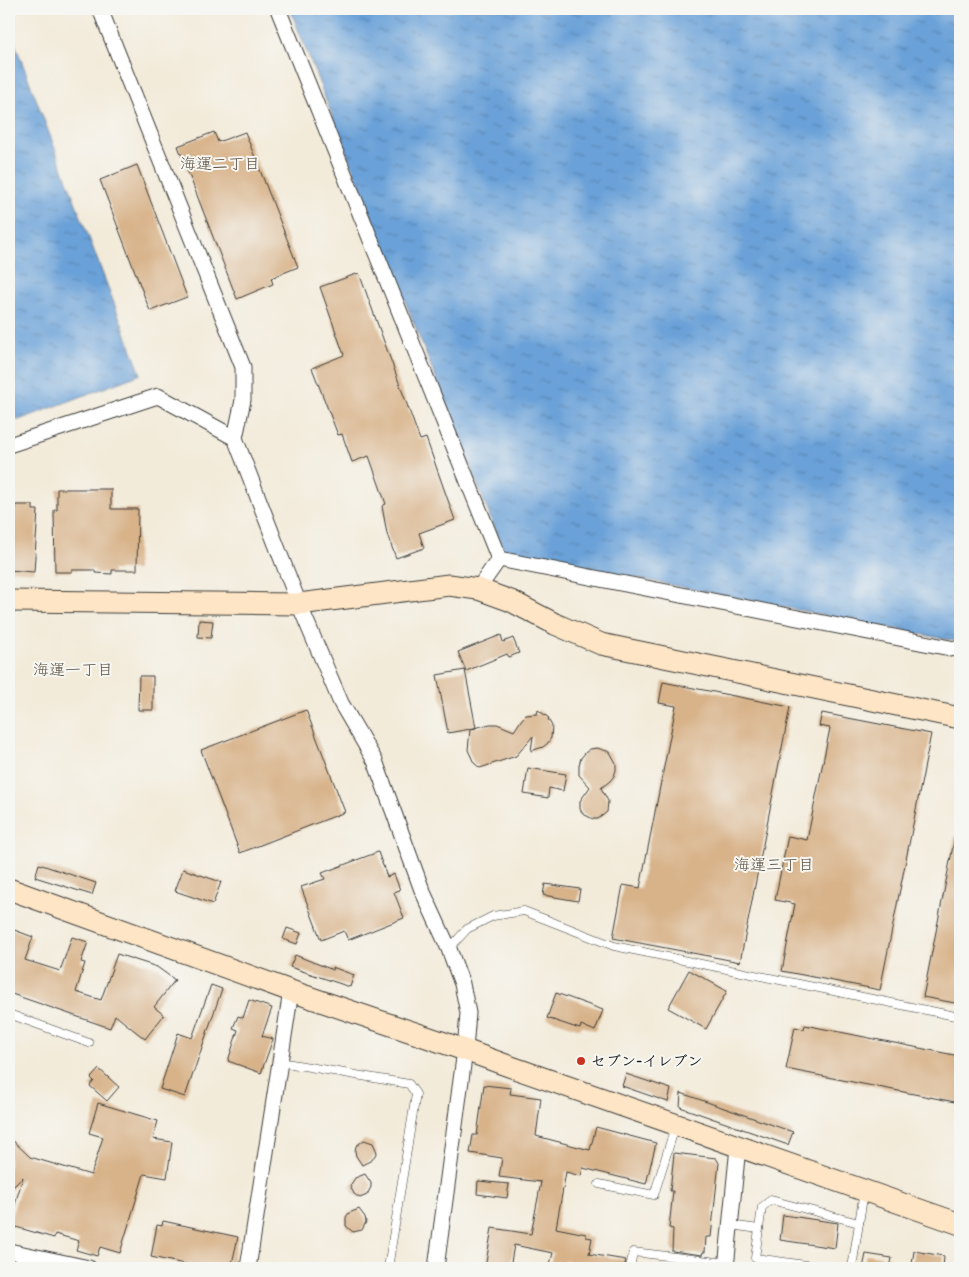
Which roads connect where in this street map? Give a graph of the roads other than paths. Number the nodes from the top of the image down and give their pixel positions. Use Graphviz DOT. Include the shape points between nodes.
graph roads {
  1 [pos="100,9"];
  2 [pos="278,9"];
  3 [pos="235,438"];
  4 [pos="9,445"];
  5 [pos="499,559"];
  6 [pos="478,589"];
  7 [pos="9,601"];
  8 [pos="299,604"];
  9 [pos="960,650"];
  10 [pos="960,718"];
  11 [pos="9,889"];
  12 [pos="448,949"];
  13 [pos="291,991"];
  14 [pos="9,1014"];
  15 [pos="960,1017"];
  16 [pos="89,1043"];
  17 [pos="465,1050"];
  18 [pos="280,1062"];
  19 [pos="676,1125"];
  20 [pos="738,1147"];
  21 [pos="599,1184"];
  22 [pos="864,1191"];
  23 [pos="859,1223"];
  24 [pos="960,1224"];
  25 [pos="730,1225"];
  26 [pos="759,1229"];
  27 [pos="9,1251"];
  28 [pos="726,1266"];
  29 [pos="88,1268"];
  30 [pos="248,1268"];
  31 [pos="388,1268"];
  32 [pos="436,1268"];
  33 [pos="630,1268"];
  34 [pos="827,1268"];
  35 [pos="852,1268"];
  1 -- 3 [label="street" via="243,367 243,400"];
  2 -- 5 [label="street"];
  3 -- 4 [label="street" via="158,396"];
  3 -- 8 [label="street"];
  5 -- 6 [label="street"];
  5 -- 9 [label="street"];
  6 -- 8 [label="street" via="449,585"];
  6 -- 10 [label="street" via="511,601 601,644"];
  7 -- 8 [label="street"];
  8 -- 12 [label="street" via="342,703 375,762 422,890"];
  11 -- 13 [label="street"];
  12 -- 15 [label="lane" via="467,929 493,916 524,911 614,946"];
  12 -- 17 [label="street" via="462,984 468,1013"];
  13 -- 17 [label="street"];
  13 -- 18 [label="street"];
  14 -- 16 [label="lane"];
  17 -- 19 [label="street"];
  17 -- 32 [label="street"];
  18 -- 30 [label="street"];
  18 -- 31 [label="lane" via="409,1084 416,1094"];
  19 -- 20 [label="street"];
  19 -- 21 [label="lane" via="654,1195"];
  20 -- 22 [label="street"];
  20 -- 25 [label="street"];
  22 -- 23 [label="lane"];
  22 -- 24 [label="street"];
  23 -- 26 [label="lane" via="772,1200 762,1207"];
  23 -- 35 [label="lane"];
  25 -- 26 [label="lane"];
  25 -- 28 [label="street"];
  26 -- 34 [label="lane" via="756,1258"];
  27 -- 29 [label="street"];
  28 -- 33 [label="lane" via="633,1252"];
}
